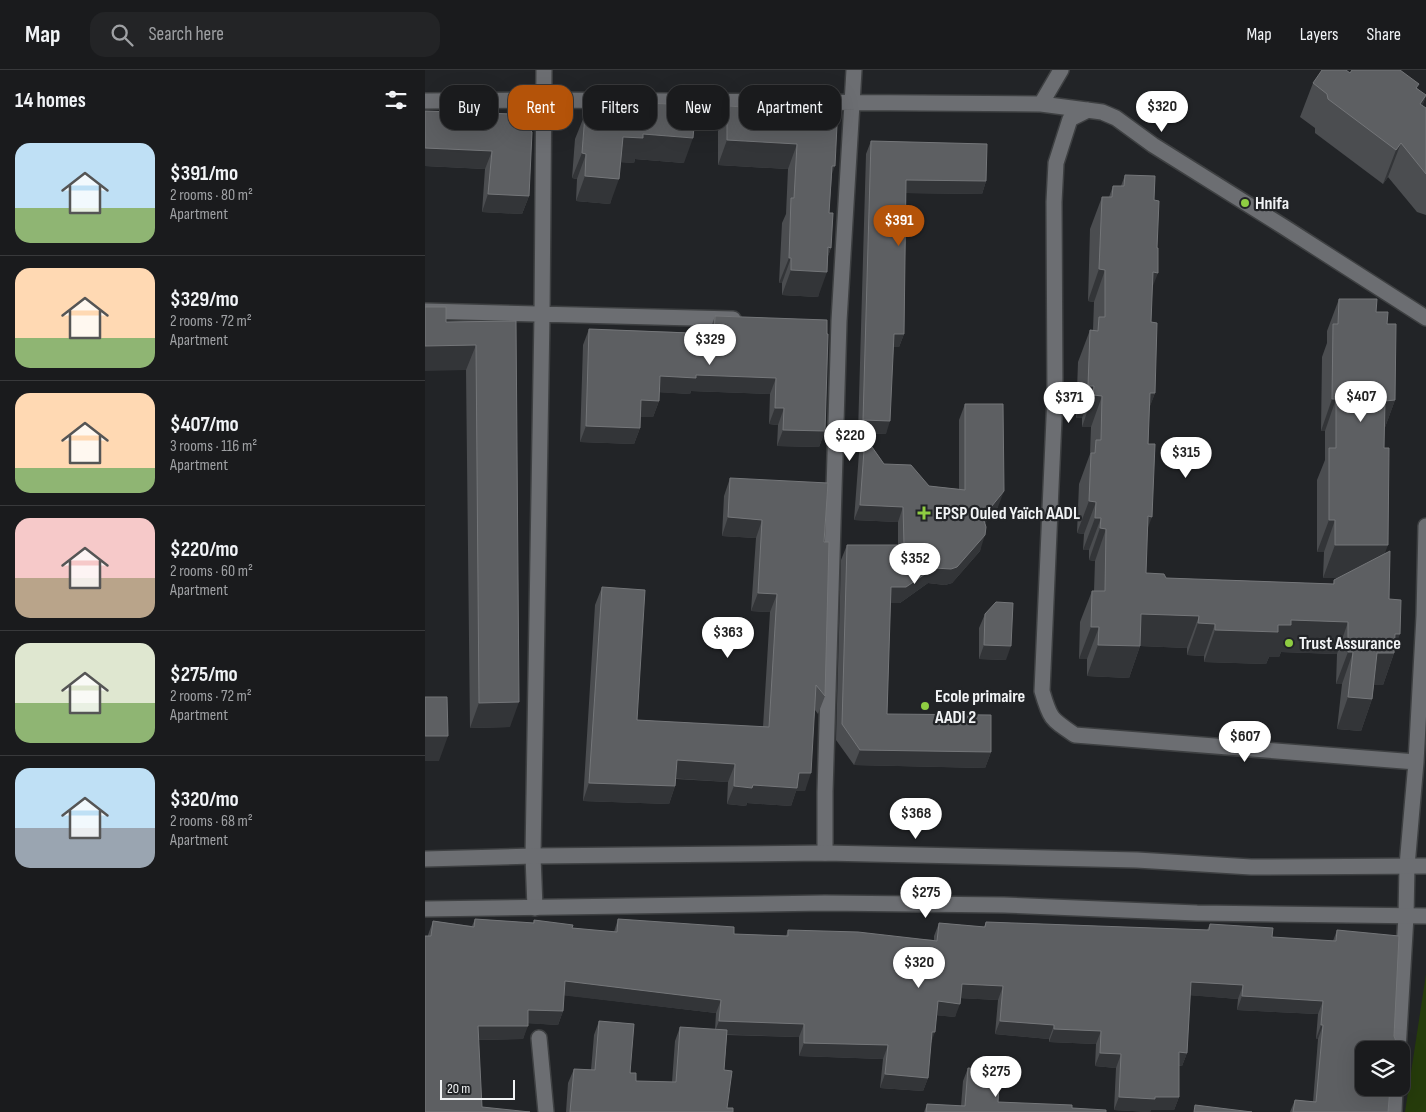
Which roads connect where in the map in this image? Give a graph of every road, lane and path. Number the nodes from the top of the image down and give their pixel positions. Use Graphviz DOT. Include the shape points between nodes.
graph roads {
  1 [pos="544,70"];
  2 [pos="853,70"];
  3 [pos="1061,70"];
  4 [pos="544,85"];
  5 [pos="508,100"];
  6 [pos="573,100"];
  7 [pos="425,101"];
  8 [pos="851,103"];
  9 [pos="1041,104"];
  10 [pos="1088,110"];
  11 [pos="543,130"];
  12 [pos="425,311"];
  13 [pos="542,315"];
  14 [pos="1426,318"];
  15 [pos="750,319"];
  16 [pos="1426,526"];
  17 [pos="1425,616"];
  18 [pos="1416,762"];
  19 [pos="825,853"];
  20 [pos="533,856"];
  21 [pos="425,859"];
  22 [pos="1407,866"];
  23 [pos="1426,866"];
  24 [pos="535,908"];
  25 [pos="425,909"];
  26 [pos="1406,916"];
  27 [pos="1426,916"];
  28 [pos="539,1038"];
  29 [pos="1399,1041"];
  30 [pos="1394,1096"];
  31 [pos="546,1112"];
  32 [pos="1393,1112"];
  1 -- 4 [label="street"];
  2 -- 8 [label="street"];
  3 -- 9 [label="street"];
  5 -- 7 [label="street"];
  6 -- 8 [label="street"];
  8 -- 9 [label="street"];
  8 -- 19 [label="street" via="834,321"];
  9 -- 10 [label="street"];
  10 -- 14 [label="street" via="1116,118"];
  10 -- 18 [label="street" via="1070,119 1056,163 1055,396 1042,691 1048,714 1075,734"];
  11 -- 13 [label="street"];
  12 -- 13 [label="street"];
  13 -- 15 [label="street"];
  13 -- 20 [label="street"];
  16 -- 17 [label="street"];
  17 -- 18 [label="street"];
  18 -- 22 [label="street"];
  19 -- 20 [label="street"];
  19 -- 22 [label="street" via="1137,860 1251,867"];
  20 -- 21 [label="street"];
  20 -- 24 [label="street"];
  22 -- 23 [label="street"];
  22 -- 26 [label="street"];
  24 -- 25 [label="street"];
  24 -- 26 [label="street" via="825,903"];
  26 -- 27 [label="street"];
  26 -- 29 [label="street"];
  28 -- 31 [label="street"];
  30 -- 32 [label="street"];
}
